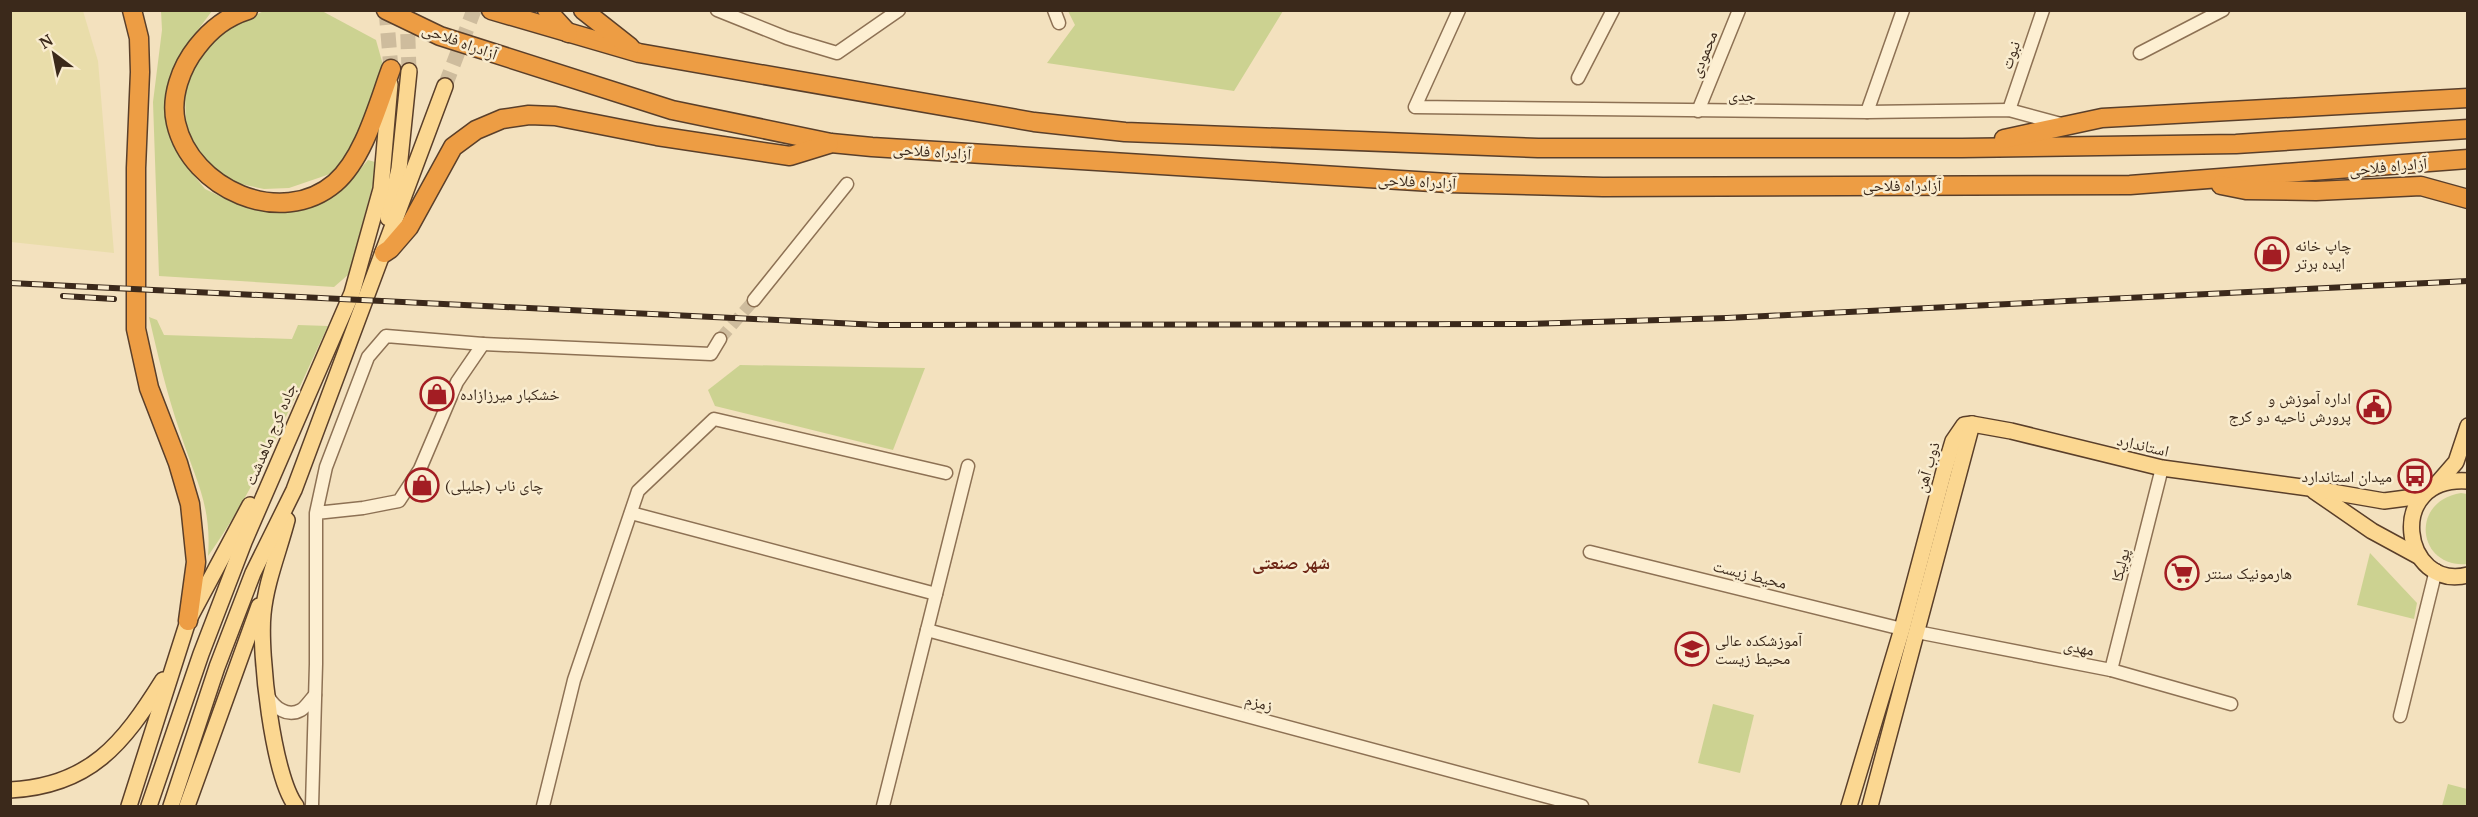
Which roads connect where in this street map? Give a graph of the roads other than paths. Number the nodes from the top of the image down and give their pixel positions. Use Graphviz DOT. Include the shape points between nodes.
graph roads {
  1 [pos="132,10"];
  2 [pos="248,10"];
  3 [pos="386,10"];
  4 [pos="491,10"];
  5 [pos="546,10"];
  6 [pos="583,10"];
  7 [pos="717,10"];
  8 [pos="881,10"];
  9 [pos="1460,10"];
  10 [pos="1613,10"];
  11 [pos="1739,10"];
  12 [pos="1903,10"];
  13 [pos="2043,10"];
  14 [pos="2223,10"];
  15 [pos="897,12"];
  16 [pos="570,35"];
  17 [pos="639,53"];
  18 [pos="2140,53"];
  19 [pos="400,70"];
  20 [pos="1578,78"];
  21 [pos="445,86"];
  22 [pos="2468,98"];
  23 [pos="2008,110"];
  24 [pos="1698,111"];
  25 [pos="1867,112"];
  26 [pos="2067,126"];
  27 [pos="2468,129"];
  28 [pos="831,143"];
  29 [pos="1962,148"];
  30 [pos="2468,159"];
  31 [pos="2202,181"];
  32 [pos="847,184"];
  33 [pos="2468,199"];
  34 [pos="384,253"];
  35 [pos="754,300"];
  36 [pos="720,339"];
  37 [pos="483,344"];
  38 [pos="1972,424"];
  39 [pos="2468,426"];
  40 [pos="290,432"];
  41 [pos="968,466"];
  42 [pos="2162,468"];
  43 [pos="946,473"];
  44 [pos="2468,481"];
  45 [pos="2436,485"];
  46 [pos="2309,488"];
  47 [pos="294,490"];
  48 [pos="2422,496"];
  49 [pos="316,513"];
  50 [pos="630,513"];
  51 [pos="1590,552"];
  52 [pos="2420,558"];
  53 [pos="2436,570"];
  54 [pos="2468,574"];
  55 [pos="270,577"];
  56 [pos="936,594"];
  57 [pos="188,621"];
  58 [pos="927,630"];
  59 [pos="1910,630"];
  60 [pos="176,660"];
  61 [pos="2111,670"];
  62 [pos="267,694"];
  63 [pos="315,695"];
  64 [pos="2231,704"];
  65 [pos="2400,716"];
  66 [pos="10,790"];
  67 [pos="1546,802"];
  68 [pos="129,807"];
  69 [pos="149,807"];
  70 [pos="171,807"];
  71 [pos="187,807"];
  72 [pos="296,807"];
  73 [pos="312,807"];
  74 [pos="543,807"];
  75 [pos="883,807"];
  76 [pos="1582,807"];
  77 [pos="1849,807"];
  78 [pos="1870,807"];
  1 -- 57 [label="highway" via="139,38 140,72 136,329 148,388 190,504 196,562"];
  2 -- 19 [label="highway" via="225,19 209,32 187,59 176,91 176,123 188,151 209,177 234,193 260,202 286,203 309,199 335,183 353,161"];
  3 -- 28 [label="highway, آزادراه فلاحی" via="440,36 672,110"];
  4 -- 16 [label="highway, آزادراه فلاحی"];
  5 -- 16 [label="highway"];
  6 -- 17 [label="highway"];
  7 -- 15 [label="street" via="837,53"];
  8 -- 15 [label="street"];
  9 -- 24 [label="street, جدی" via="1415,107"];
  10 -- 20 [label="street"];
  11 -- 24 [label="street, محمودی"];
  12 -- 25 [label="street"];
  13 -- 23 [label="street, نبوت"];
  14 -- 18 [label="street"];
  16 -- 17 [label="highway, آزادراه فلاحی"];
  17 -- 29 [label="highway, آزادراه فلاحی" via="1034,122 1125,132 1538,148"];
  19 -- 34 [label="main road" via="399,169 381,246"];
  19 -- 40 [label="main road, جاده کرج ماهدشت" via="381,189 352,293"];
  21 -- 34 [label="main road"];
  22 -- 26 [label="highway" via="2102,118"];
  23 -- 25 [label="street, جدی"];
  23 -- 26 [label="street, جدی"];
  24 -- 25 [label="street, جدی"];
  26 -- 29 [label="highway"];
  27 -- 29 [label="highway, آزادراه فلاحی" via="2236,144"];
  28 -- 31 [label="highway, آزادراه فلاحی" via="1448,183 1603,187 2130,185"];
  28 -- 34 [label="highway" via="790,156 555,116 502,119 476,130 453,147 409,227"];
  30 -- 31 [label="highway, آزادراه فلاحی"];
  31 -- 33 [label="highway" via="2246,190 2316,192 2421,186"];
  32 -- 35 [label="street"];
  34 -- 47 [label="main road"];
  36 -- 37 [label="street" via="711,354"];
  37 -- 49 [label="street" via="457,382 420,470 399,501"];
  37 -- 49 [label="street" via="386,336 368,357 326,467"];
  38 -- 42 [label="main road, استاندارد"];
  38 -- 59 [label="main road, ذوب آهن"];
  39 -- 45 [label="main road" via="2456,462"];
  40 -- 57 [label="main road"];
  40 -- 69 [label="main road, جاده کرج ماهدشت" via="224,593"];
  41 -- 56 [label="street"];
  42 -- 46 [label="main road, استاندارد"];
  42 -- 61 [label="street, پولیکا"];
  43 -- 50 [label="street" via="714,419 638,490"];
  44 -- 45 [label="main road" via="2451,480"];
  45 -- 48 [label="main road"];
  46 -- 48 [label="main road, استاندارد" via="2384,501"];
  46 -- 52 [label="main road, استاندارد"];
  47 -- 55 [label="main road"];
  47 -- 70 [label="main road" via="254,573 217,667"];
  48 -- 52 [label="main road" via="2413,510 2410,526 2412,543"];
  49 -- 63 [label="street"];
  50 -- 56 [label="street"];
  50 -- 74 [label="street" via="574,680"];
  51 -- 59 [label="street, محیط زیست"];
  52 -- 53 [label="main road"];
  53 -- 54 [label="main road" via="2446,575"];
  53 -- 65 [label="street"];
  55 -- 62 [label="main road" via="263,613 262,658"];
  55 -- 71 [label="main road"];
  56 -- 58 [label="street"];
  57 -- 60 [label="main road"];
  58 -- 67 [label="street, زمزم"];
  58 -- 75 [label="street"];
  59 -- 61 [label="street, مهدی"];
  59 -- 77 [label="main road, ذوب آهن"];
  59 -- 78 [label="main road, ذوب آهن"];
  60 -- 66 [label="main road" via="123,738 99,762 65,781"];
  60 -- 68 [label="main road"];
  61 -- 64 [label="street, مهدی"];
  62 -- 63 [label="street" via="274,707 287,712 300,710"];
  62 -- 72 [label="main road" via="277,751"];
  63 -- 73 [label="street"];
  67 -- 76 [label="street, زمزم"];
}
